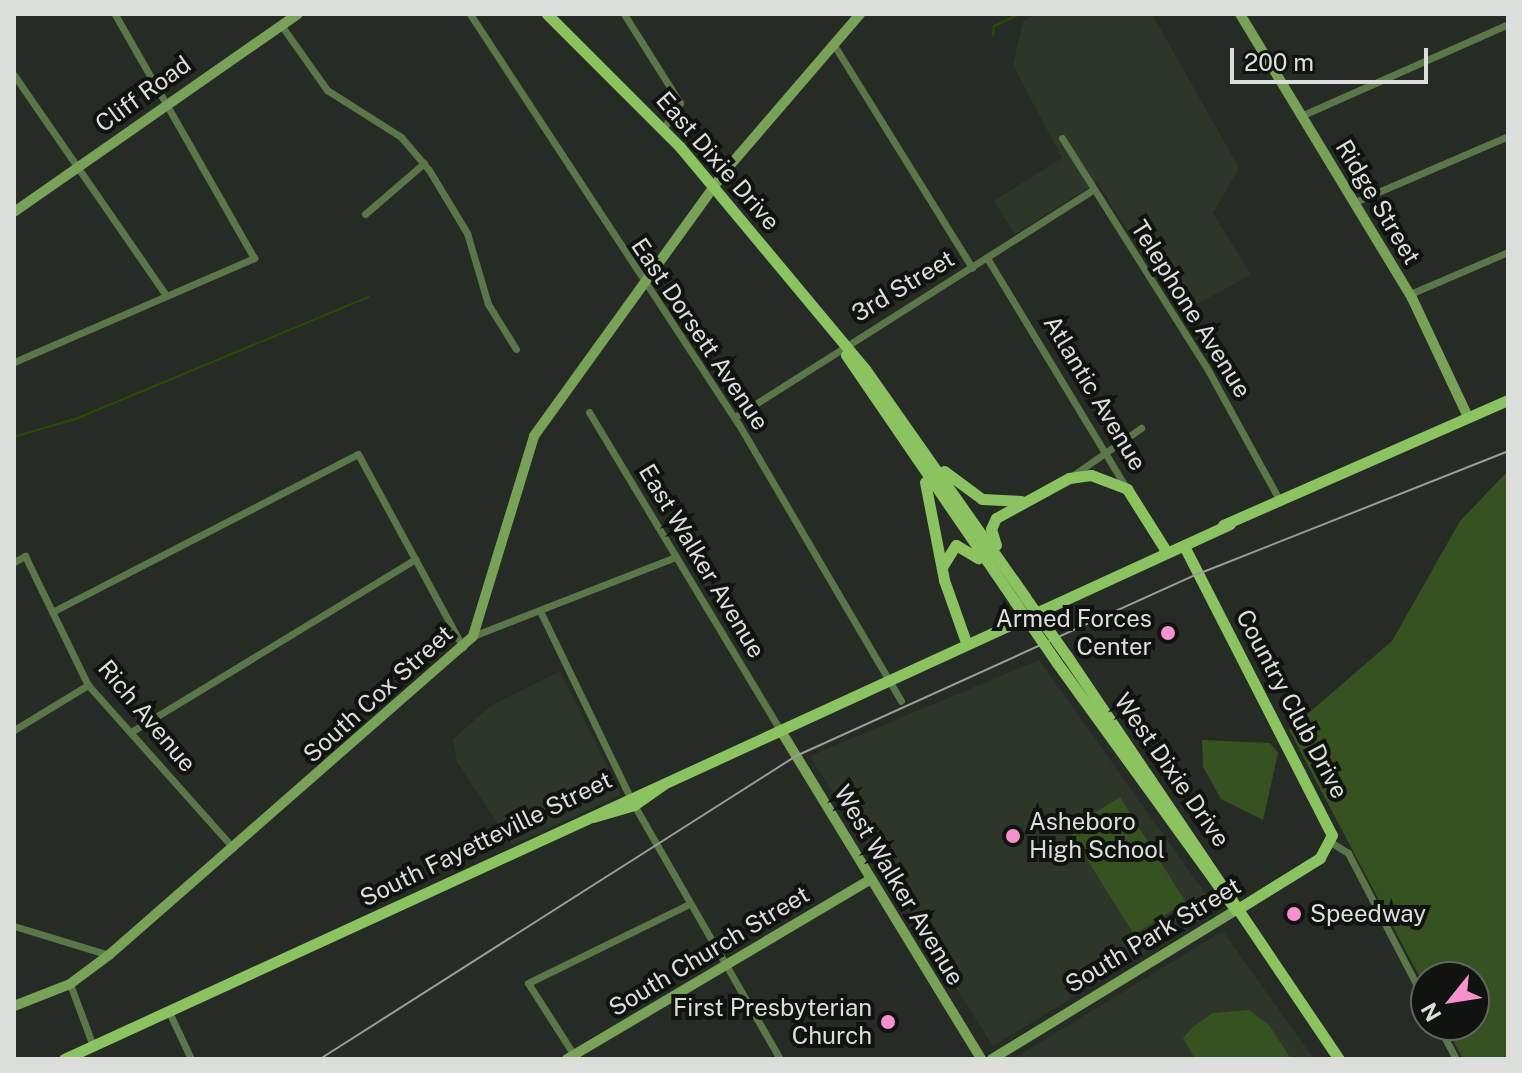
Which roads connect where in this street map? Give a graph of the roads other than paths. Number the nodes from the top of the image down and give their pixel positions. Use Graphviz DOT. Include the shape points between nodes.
graph roads {
  1 [pos="115,14"];
  2 [pos="298,14"];
  3 [pos="470,14"];
  4 [pos="547,14"];
  5 [pos="624,14"];
  6 [pos="860,14"];
  7 [pos="1240,14"];
  8 [pos="1508,24"];
  9 [pos="281,25"];
  10 [pos="834,45"];
  11 [pos="14,75"];
  12 [pos="168,100"];
  13 [pos="1303,115"];
  14 [pos="663,129"];
  15 [pos="1508,136"];
  16 [pos="1062,138"];
  17 [pos="424,163"];
  18 [pos="74,169"];
  19 [pos="714,187"];
  20 [pos="1093,190"];
  21 [pos="1355,202"];
  22 [pos="14,212"];
  23 [pos="365,214"];
  24 [pos="1508,252"];
  25 [pos="987,258"];
  26 [pos="972,268"];
  27 [pos="642,285"];
  28 [pos="1410,294"];
  29 [pos="166,295"];
  30 [pos="842,347"];
  31 [pos="516,349"];
  32 [pos="14,362"];
  33 [pos="1508,400"];
  34 [pos="589,412"];
  35 [pos="735,417"];
  36 [pos="1468,417"];
  37 [pos="1141,428"];
  38 [pos="924,451"];
  39 [pos="1106,452"];
  40 [pos="918,463"];
  41 [pos="1069,478"];
  42 [pos="1127,489"];
  43 [pos="1026,500"];
  44 [pos="1281,503"];
  45 [pos="1230,524"];
  46 [pos="1185,548"];
  47 [pos="1166,551"];
  48 [pos="676,557"];
  49 [pos="415,559"];
  50 [pos="14,562"];
  51 [pos="942,568"];
  52 [pos="994,571"];
  53 [pos="1008,572"];
  54 [pos="1127,573"];
  55 [pos="1020,600"];
  56 [pos="1054,607"];
  57 [pos="52,612"];
  58 [pos="541,613"];
  59 [pos="473,636"];
  60 [pos="966,642"];
  61 [pos="463,647"];
  62 [pos="1062,659"];
  63 [pos="929,663"];
  64 [pos="889,681"];
  65 [pos="88,685"];
  66 [pos="901,701"];
  67 [pos="14,730"];
  68 [pos="781,731"];
  69 [pos="131,732"];
  70 [pos="632,800"];
  71 [pos="1332,843"];
  72 [pos="233,848"];
  73 [pos="871,879"];
  74 [pos="687,905"];
  75 [pos="1236,910"];
  76 [pos="14,926"];
  77 [pos="109,955"];
  78 [pos="724,966"];
  79 [pos="1410,972"];
  80 [pos="70,984"];
  81 [pos="14,1006"];
  82 [pos="169,1012"];
  83 [pos="1446,1041"];
  84 [pos="93,1046"];
  85 [pos="571,1057"];
  86 [pos="64,1059"];
  87 [pos="191,1059"];
  88 [pos="780,1059"];
  89 [pos="981,1059"];
  90 [pos="992,1059"];
  91 [pos="1339,1059"];
  92 [pos="1456,1059"];
  1 -- 12 [label="street"];
  2 -- 9 [label="main road, Cliff Road"];
  3 -- 27 [label="street, East Dorsett Avenue"];
  4 -- 14 [label="main road, East Dixie Drive"];
  5 -- 14 [label="street" via="680,103"];
  6 -- 10 [label="main road, South Cox Street"];
  7 -- 13 [label="main road, Ridge Street"];
  8 -- 13 [label="street"];
  9 -- 12 [label="main road, Cliff Road"];
  9 -- 17 [label="street" via="327,90 401,137"];
  10 -- 19 [label="main road, South Cox Street"];
  10 -- 26 [label="street"];
  11 -- 18 [label="street"];
  12 -- 18 [label="main road, Cliff Road"];
  12 -- 29 [label="street" via="254,258"];
  13 -- 21 [label="main road, Ridge Street"];
  14 -- 19 [label="main road, East Dixie Drive"];
  15 -- 21 [label="street"];
  16 -- 20 [label="street, Telephone Avenue"];
  17 -- 23 [label="street"];
  17 -- 31 [label="street" via="467,233 488,304"];
  18 -- 22 [label="main road, Cliff Road"];
  18 -- 29 [label="street"];
  19 -- 27 [label="main road, South Cox Street"];
  19 -- 30 [label="main road, East Dixie Drive"];
  20 -- 25 [label="street, 3rd Street"];
  20 -- 44 [label="street, Telephone Avenue" via="1208,370"];
  21 -- 28 [label="main road, Ridge Street"];
  24 -- 28 [label="street"];
  25 -- 26 [label="street, 3rd Street"];
  25 -- 39 [label="street, Atlantic Avenue"];
  26 -- 30 [label="street, 3rd Street"];
  27 -- 35 [label="street, East Dorsett Avenue"];
  27 -- 59 [label="main road, South Cox Street" via="534,436"];
  28 -- 36 [label="main road, Ridge Street"];
  29 -- 32 [label="street"];
  30 -- 35 [label="street, 3rd Street"];
  30 -- 38 [label="main road, East Dixie Drive"];
  30 -- 40 [label="main road, East Dixie Drive"];
  33 -- 36 [label="main road"];
  34 -- 48 [label="street, East Walker Avenue"];
  35 -- 64 [label="street, East Dorsett Avenue"];
  36 -- 44 [label="main road"];
  37 -- 39 [label="street"];
  38 -- 43 [label="main road" via="982,499"];
  38 -- 53 [label="main road, East Dixie Drive"];
  39 -- 41 [label="street"];
  39 -- 42 [label="street, Atlantic Avenue"];
  40 -- 51 [label="main road" via="935,510"];
  40 -- 52 [label="main road, East Dixie Drive"];
  41 -- 42 [label="main road" via="1100,476"];
  41 -- 43 [label="main road"];
  42 -- 47 [label="main road, Atlantic Avenue"];
  43 -- 53 [label="main road" via="991,524"];
  44 -- 45 [label="main road"];
  45 -- 46 [label="main road"];
  45 -- 47 [label="main road"];
  46 -- 54 [label="main road"];
  46 -- 71 [label="main road, Country Club Drive" via="1324,810"];
  47 -- 54 [label="main road"];
  48 -- 58 [label="street"];
  48 -- 68 [label="street, East Walker Avenue"];
  49 -- 57 [label="street" via="358,454"];
  49 -- 61 [label="street"];
  49 -- 69 [label="street"];
  50 -- 57 [label="street, Rich Avenue" via="25,556"];
  51 -- 52 [label="main road" via="950,548 962,545"];
  51 -- 60 [label="main road"];
  52 -- 55 [label="main road, East Dixie Drive"];
  53 -- 55 [label="main road, East Dixie Drive"];
  54 -- 56 [label="main road"];
  55 -- 62 [label="main road, East Dixie Drive, bridge"];
  56 -- 60 [label="main road"];
  56 -- 63 [label="main road"];
  57 -- 65 [label="street, Rich Avenue"];
  58 -- 59 [label="street"];
  58 -- 70 [label="street"];
  59 -- 61 [label="main road, South Cox Street"];
  60 -- 63 [label="main road"];
  61 -- 72 [label="main road, South Cox Street"];
  62 -- 75 [label="main road, West Dixie Drive"];
  63 -- 64 [label="main road"];
  64 -- 66 [label="street, East Dorsett Avenue"];
  64 -- 68 [label="main road"];
  65 -- 67 [label="street"];
  65 -- 69 [label="street, Rich Avenue"];
  68 -- 70 [label="main road, South Fayetteville Street"];
  68 -- 73 [label="main road, West Walker Avenue"];
  69 -- 72 [label="street, Rich Avenue"];
  70 -- 74 [label="street"];
  70 -- 82 [label="main road, South Fayetteville Street"];
  71 -- 75 [label="main road, South Park Street" via="1320,858"];
  71 -- 79 [label="street, Country Club Drive" via="1348,853"];
  72 -- 77 [label="main road, South Cox Street"];
  73 -- 78 [label="main road, South Church Street"];
  73 -- 89 [label="main road, West Walker Avenue"];
  74 -- 78 [label="street"];
  74 -- 85 [label="street" via="528,983"];
  75 -- 90 [label="main road, South Park Street"];
  75 -- 91 [label="main road, West Dixie Drive"];
  76 -- 77 [label="street"];
  77 -- 80 [label="main road, South Cox Street"];
  78 -- 85 [label="main road, South Church Street"];
  78 -- 88 [label="street"];
  80 -- 81 [label="main road, South Cox Street"];
  80 -- 84 [label="street"];
  82 -- 84 [label="main road, South Fayetteville Street"];
  82 -- 87 [label="street"];
  83 -- 92 [label="street"];
  84 -- 86 [label="main road, South Fayetteville Street"];
}
